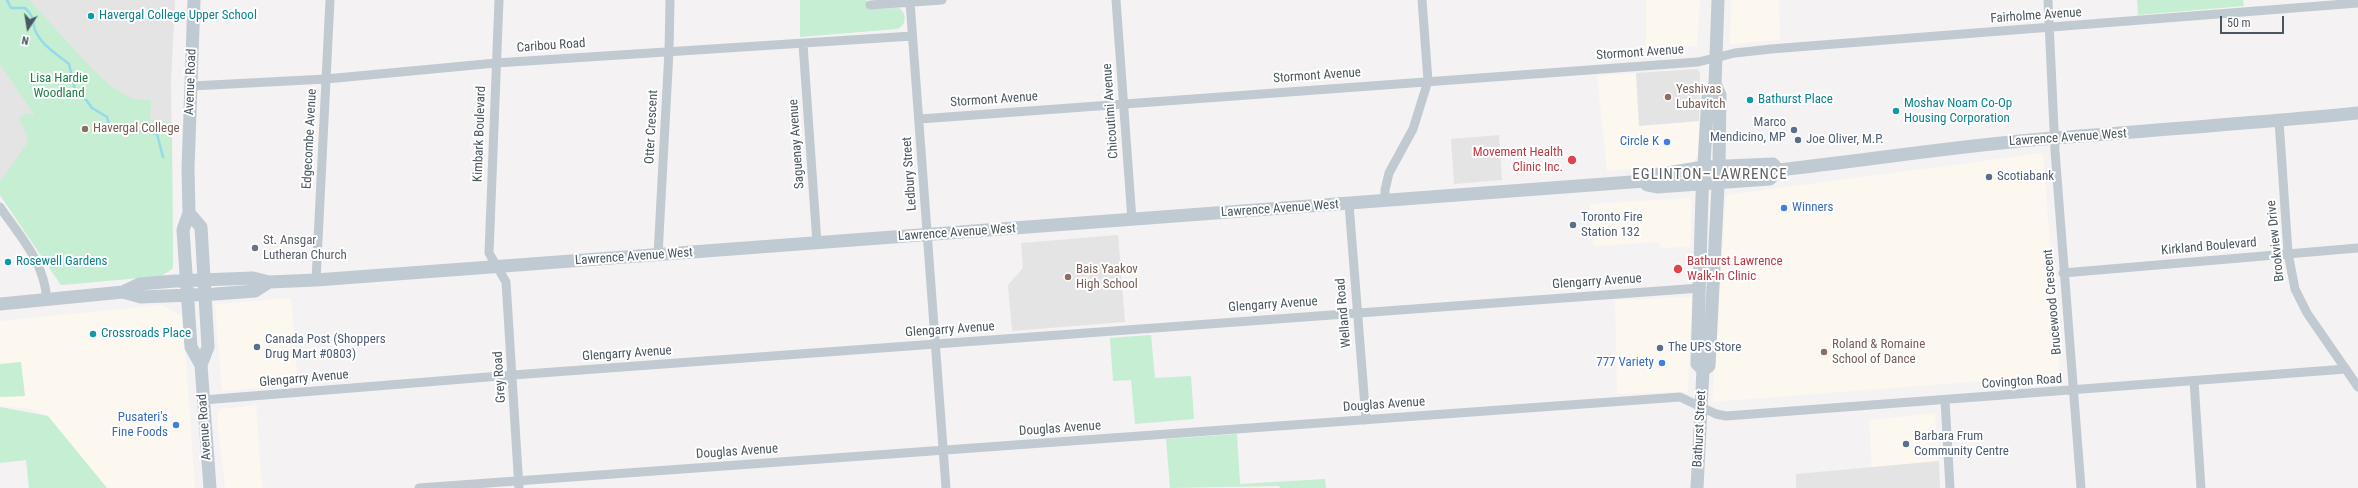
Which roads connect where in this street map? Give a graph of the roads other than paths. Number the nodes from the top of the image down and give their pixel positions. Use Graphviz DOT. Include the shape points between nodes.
graph roads {
  1 [pos="194,0"];
  2 [pos="330,0"];
  3 [pos="499,0"];
  4 [pos="670,0"];
  5 [pos="942,0"];
  6 [pos="1116,0"];
  7 [pos="1422,0"];
  8 [pos="1718,0"];
  9 [pos="2048,0"];
  10 [pos="910,2"];
  11 [pos="2307,3"];
  12 [pos="2358,3"];
  13 [pos="870,4"];
  14 [pos="2050,28"];
  15 [pos="912,36"];
  16 [pos="803,44"];
  17 [pos="669,51"];
  18 [pos="1716,57"];
  19 [pos="496,63"];
  20 [pos="326,79"];
  21 [pos="1428,81"];
  22 [pos="1715,84"];
  23 [pos="192,86"];
  24 [pos="1125,104"];
  25 [pos="2358,113"];
  26 [pos="920,119"];
  27 [pos="2279,122"];
  28 [pos="2054,138"];
  29 [pos="1719,166"];
  30 [pos="1704,167"];
  31 [pos="1778,170"];
  32 [pos="1645,181"];
  33 [pos="1718,183"];
  34 [pos="1703,184"];
  35 [pos="1385,201"];
  36 [pos="1349,204"];
  37 [pos="0,208"];
  38 [pos="189,213"];
  39 [pos="1132,220"];
  40 [pos="928,235"];
  41 [pos="817,243"];
  42 [pos="2358,248"];
  43 [pos="2288,253"];
  44 [pos="658,255"];
  45 [pos="497,267"];
  46 [pos="2064,273"];
  47 [pos="316,280"];
  48 [pos="187,281"];
  49 [pos="204,288"];
  50 [pos="1700,288"];
  51 [pos="123,292"];
  52 [pos="188,295"];
  53 [pos="47,300"];
  54 [pos="0,304"];
  55 [pos="1357,312"];
  56 [pos="936,344"];
  57 [pos="202,365"];
  58 [pos="2346,369"];
  59 [pos="1703,370"];
  60 [pos="513,375"];
  61 [pos="2194,382"];
  62 [pos="2358,387"];
  63 [pos="2074,391"];
  64 [pos="203,400"];
  65 [pos="1945,400"];
  66 [pos="1701,406"];
  67 [pos="1366,420"];
  68 [pos="943,450"];
  69 [pos="519,484"];
  70 [pos="210,488"];
  71 [pos="419,488"];
  72 [pos="946,488"];
  73 [pos="1697,488"];
  74 [pos="1950,488"];
  75 [pos="2081,488"];
  76 [pos="2201,488"];
  1 -- 23 [label="main road, Avenue Road"];
  2 -- 20 [label="street, Edgecombe Avenue"];
  3 -- 19 [label="street, Kimbark Boulevard"];
  4 -- 17 [label="street, Otter Crescent"];
  5 -- 10 [label="street"];
  6 -- 24 [label="street, Chicoutimi Avenue"];
  7 -- 21 [label="street"];
  8 -- 18 [label="main road, Bathurst Street"];
  9 -- 14 [label="street, Brucewood Crescent"];
  10 -- 13 [label="street"];
  10 -- 15 [label="street, Ledbury Street"];
  11 -- 12 [label="street, Fairholme Avenue"];
  11 -- 14 [label="street, Fairholme Avenue"];
  14 -- 18 [label="street, Fairholme Avenue" via="1771,49"];
  14 -- 28 [label="street, Brucewood Crescent"];
  15 -- 16 [label="street, Caribou Road"];
  15 -- 26 [label="street, Ledbury Street"];
  16 -- 17 [label="street, Caribou Road"];
  16 -- 41 [label="street, Saguenay Avenue"];
  17 -- 19 [label="street, Caribou Road"];
  17 -- 44 [label="street, Otter Crescent"];
  18 -- 21 [label="street, Stormont Avenue" via="1692,62"];
  18 -- 22 [label="main road, Bathurst Street"];
  19 -- 20 [label="street, Caribou Road"];
  19 -- 45 [label="street, Kimbark Boulevard" via="488,253"];
  20 -- 23 [label="street, Caribou Road"];
  20 -- 47 [label="street, Edgecombe Avenue"];
  21 -- 24 [label="street, Stormont Avenue"];
  21 -- 35 [label="street" via="1413,129 1389,173"];
  22 -- 29 [label="main road, Bathurst Street" via="1720,95"];
  22 -- 30 [label="main road, Bathurst Street" via="1708,97"];
  23 -- 38 [label="main road, Avenue Road" via="188,169"];
  24 -- 26 [label="street, Stormont Avenue"];
  24 -- 39 [label="street, Chicoutimi Avenue"];
  25 -- 27 [label="main road, Lawrence Avenue West"];
  26 -- 40 [label="street, Ledbury Street"];
  27 -- 28 [label="main road, Lawrence Avenue West"];
  27 -- 43 [label="street, Brookview Drive"];
  28 -- 31 [label="main road, Lawrence Avenue West"];
  28 -- 46 [label="street, Brucewood Crescent"];
  29 -- 30 [label="main road, Lawrence Avenue West"];
  29 -- 31 [label="main road, Lawrence Avenue West" via="1773,164"];
  29 -- 33 [label="main road, Bathurst Street"];
  30 -- 32 [label="main road, Lawrence Avenue West" via="1649,176"];
  30 -- 34 [label="main road, Bathurst Street"];
  31 -- 33 [label="main road, Lawrence Avenue West" via="1770,179"];
  32 -- 34 [label="main road, Lawrence Avenue West" via="1652,187"];
  32 -- 35 [label="main road, Lawrence Avenue West"];
  33 -- 34 [label="main road, Lawrence Avenue West"];
  33 -- 59 [label="main road, Bathurst Street" via="1709,366"];
  34 -- 50 [label="main road, Bathurst Street"];
  35 -- 36 [label="main road, Lawrence Avenue West"];
  36 -- 39 [label="main road, Lawrence Avenue West"];
  36 -- 55 [label="street, Welland Road"];
  37 -- 53 [label="street" via="40,267"];
  38 -- 48 [label="main road, Avenue Road" via="183,230"];
  38 -- 49 [label="main road, Avenue Road" via="201,227"];
  39 -- 40 [label="main road, Lawrence Avenue West"];
  40 -- 41 [label="main road, Lawrence Avenue West"];
  40 -- 56 [label="street, Ledbury Street"];
  41 -- 44 [label="main road, Lawrence Avenue West"];
  42 -- 43 [label="street, Kirkland Boulevard"];
  43 -- 46 [label="street, Kirkland Boulevard"];
  43 -- 58 [label="street, Brookview Drive" via="2295,289 2307,313"];
  44 -- 45 [label="main road, Lawrence Avenue West"];
  45 -- 47 [label="main road, Lawrence Avenue West"];
  45 -- 60 [label="street, Grey Road" via="506,282"];
  46 -- 63 [label="street, Brucewood Crescent"];
  47 -- 49 [label="main road, Lawrence Avenue West" via="269,282 253,278"];
  48 -- 49 [label="main road, Lawrence Avenue West"];
  48 -- 51 [label="main road, Lawrence Avenue West" via="140,284"];
  48 -- 52 [label="main road, Avenue Road"];
  49 -- 52 [label="main road, Lawrence Avenue West"];
  49 -- 57 [label="main road, Avenue Road" via="208,347"];
  50 -- 55 [label="street, Glengarry Avenue"];
  50 -- 59 [label="main road, Bathurst Street" via="1697,364"];
  51 -- 52 [label="main road, Lawrence Avenue West" via="141,297"];
  51 -- 53 [label="main road, Lawrence Avenue West"];
  52 -- 57 [label="main road, Avenue Road" via="191,347"];
  53 -- 54 [label="main road, Lawrence Avenue West"];
  55 -- 56 [label="street, Glengarry Avenue"];
  55 -- 67 [label="street, Welland Road"];
  56 -- 60 [label="street, Glengarry Avenue"];
  56 -- 68 [label="street, Ledbury Street"];
  57 -- 64 [label="main road, Avenue Road"];
  58 -- 61 [label="street, Covington Road"];
  58 -- 62 [label="street, Brookview Drive"];
  59 -- 66 [label="main road, Bathurst Street"];
  60 -- 64 [label="street, Glengarry Avenue"];
  60 -- 69 [label="street, Grey Road"];
  61 -- 63 [label="street, Covington Road"];
  61 -- 76 [label="street"];
  63 -- 65 [label="street, Covington Road"];
  63 -- 75 [label="street, Brucewood Crescent"];
  64 -- 70 [label="main road, Avenue Road"];
  65 -- 66 [label="street, Covington Road" via="1726,416"];
  65 -- 74 [label="street"];
  66 -- 67 [label="street, Douglas Avenue" via="1680,397"];
  66 -- 73 [label="main road, Bathurst Street"];
  67 -- 68 [label="street, Douglas Avenue"];
  68 -- 69 [label="street, Douglas Avenue"];
  68 -- 72 [label="street, Ledbury Street"];
  69 -- 71 [label="street, Douglas Avenue"];
}
